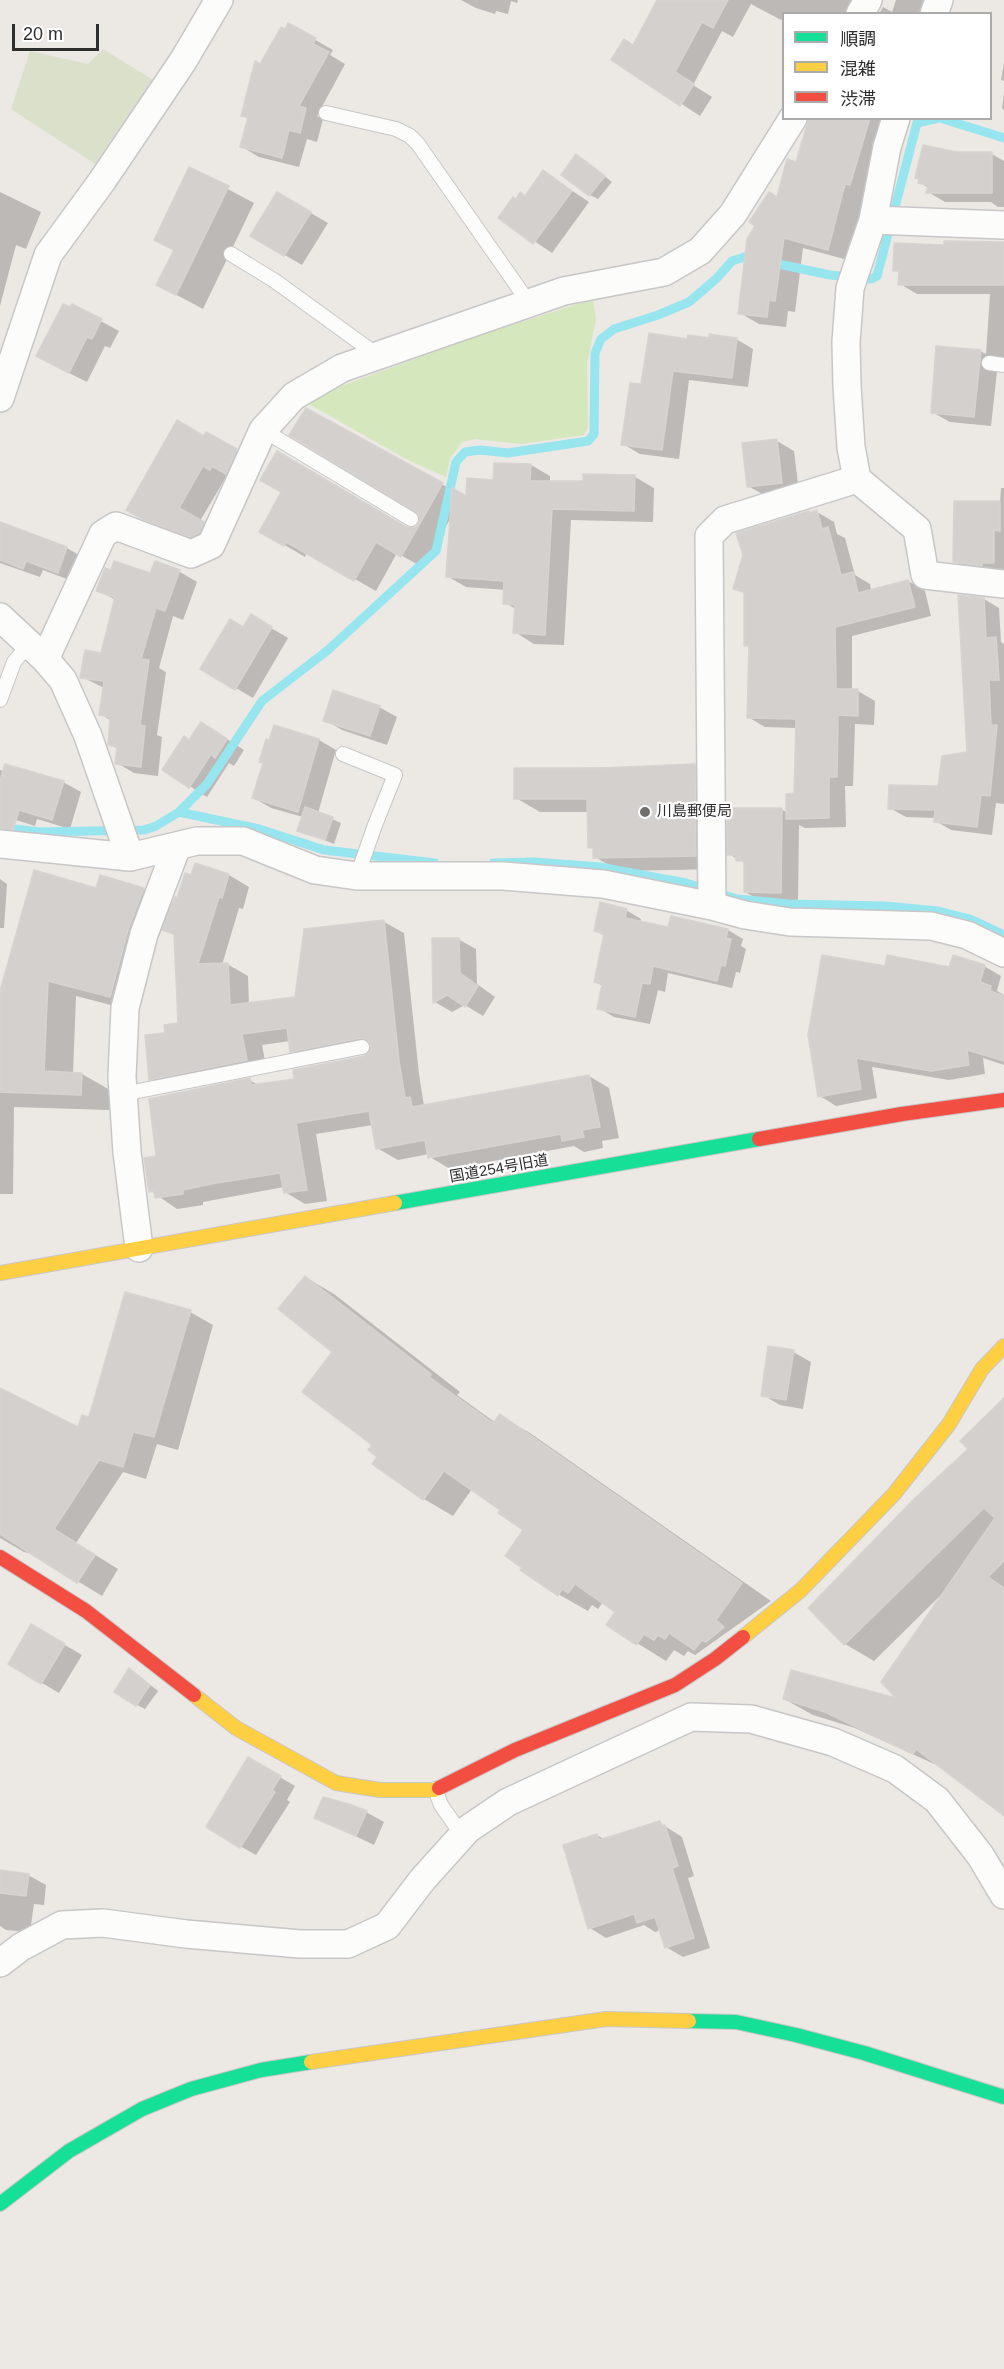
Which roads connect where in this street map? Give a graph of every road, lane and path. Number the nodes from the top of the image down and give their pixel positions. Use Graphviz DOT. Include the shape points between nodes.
graph roads {
  1 [pos="219,0"];
  2 [pos="326,113"];
  3 [pos="793,120"];
  4 [pos="895,120"];
  5 [pos="873,220"];
  6 [pos="1004,225"];
  7 [pos="231,254"];
  8 [pos="528,303"];
  9 [pos="377,355"];
  10 [pos="989,363"];
  11 [pos="1004,364"];
  12 [pos="0,398"];
  13 [pos="263,430"];
  14 [pos="857,479"];
  15 [pos="411,519"];
  16 [pos="1004,584"];
  17 [pos="0,617"];
  18 [pos="37,651"];
  19 [pos="0,700"];
  20 [pos="343,754"];
  21 [pos="0,844"];
  22 [pos="177,846"];
  23 [pos="130,856"];
  24 [pos="357,876"];
  25 [pos="712,906"];
  26 [pos="1004,954"];
  27 [pos="362,1047"];
  28 [pos="123,1094"];
  29 [pos="1004,1100"];
  30 [pos="139,1248"];
  31 [pos="0,1273"];
  32 [pos="1004,1346"];
  33 [pos="0,1557"];
  34 [pos="0,1563"];
  35 [pos="675,1685"];
  36 [pos="691,1717"];
  37 [pos="435,1790"];
  38 [pos="462,1834"];
  39 [pos="1004,1895"];
  40 [pos="0,1963"];
  41 [pos="1004,2097"];
  42 [pos="0,2204"];
  1 -- 12 [label="street" via="183,61 48,255"];
  2 -- 8 [label="lane" via="396,129 410,136"];
  3 -- 8 [label="street" via="733,214 700,251 664,272 564,291"];
  4 -- 5 [label="street"];
  5 -- 6 [label="street"];
  5 -- 14 [label="street" via="850,288 846,342 851,447"];
  7 -- 9 [label="lane"];
  8 -- 9 [label="street"];
  9 -- 13 [label="street" via="342,368 294,396"];
  10 -- 11 [label="lane"];
  13 -- 15 [label="lane"];
  13 -- 18 [label="street" via="211,545 191,554 116,526 103,534"];
  14 -- 16 [label="street" via="916,529 925,575"];
  14 -- 25 [label="street" via="725,519 710,536"];
  17 -- 18 [label="street"];
  18 -- 19 [label="lane" via="14,662"];
  18 -- 23 [label="street" via="63,680 88,736"];
  20 -- 24 [label="lane" via="395,775"];
  21 -- 23 [label="street"];
  22 -- 23 [label="street"];
  22 -- 24 [label="street" via="197,841 243,841 315,870"];
  22 -- 28 [label="street" via="144,934 125,1008"];
  24 -- 25 [label="street" via="503,876 603,884"];
  25 -- 26 [label="street" via="790,922 932,926 967,934"];
  27 -- 28 [label="lane"];
  28 -- 30 [label="street"];
  29 -- 30 [label="street, 国道254号旧道" via="902,1114"];
  30 -- 31 [label="street, 国道254号旧道"];
  32 -- 35 [label="street" via="982,1369 949,1424 894,1494 801,1590 715,1659"];
  33 -- 34 [label="street"];
  33 -- 37 [label="street" via="86,1611 236,1728 293,1761 336,1783 380,1790"];
  35 -- 36 [label="street"];
  35 -- 37 [label="street" via="515,1750"];
  36 -- 38 [label="street" via="508,1803"];
  36 -- 39 [label="street" via="751,1719 833,1742 895,1769 937,1800 980,1855"];
  37 -- 38 [label="lane"];
  38 -- 40 [label="street" via="387,1926 348,1944 300,1944 104,1923 62,1925"];
  41 -- 42 [label="street" via="864,2053 736,2022 606,2019 261,2070 191,2089 142,2109 69,2151"];
}
